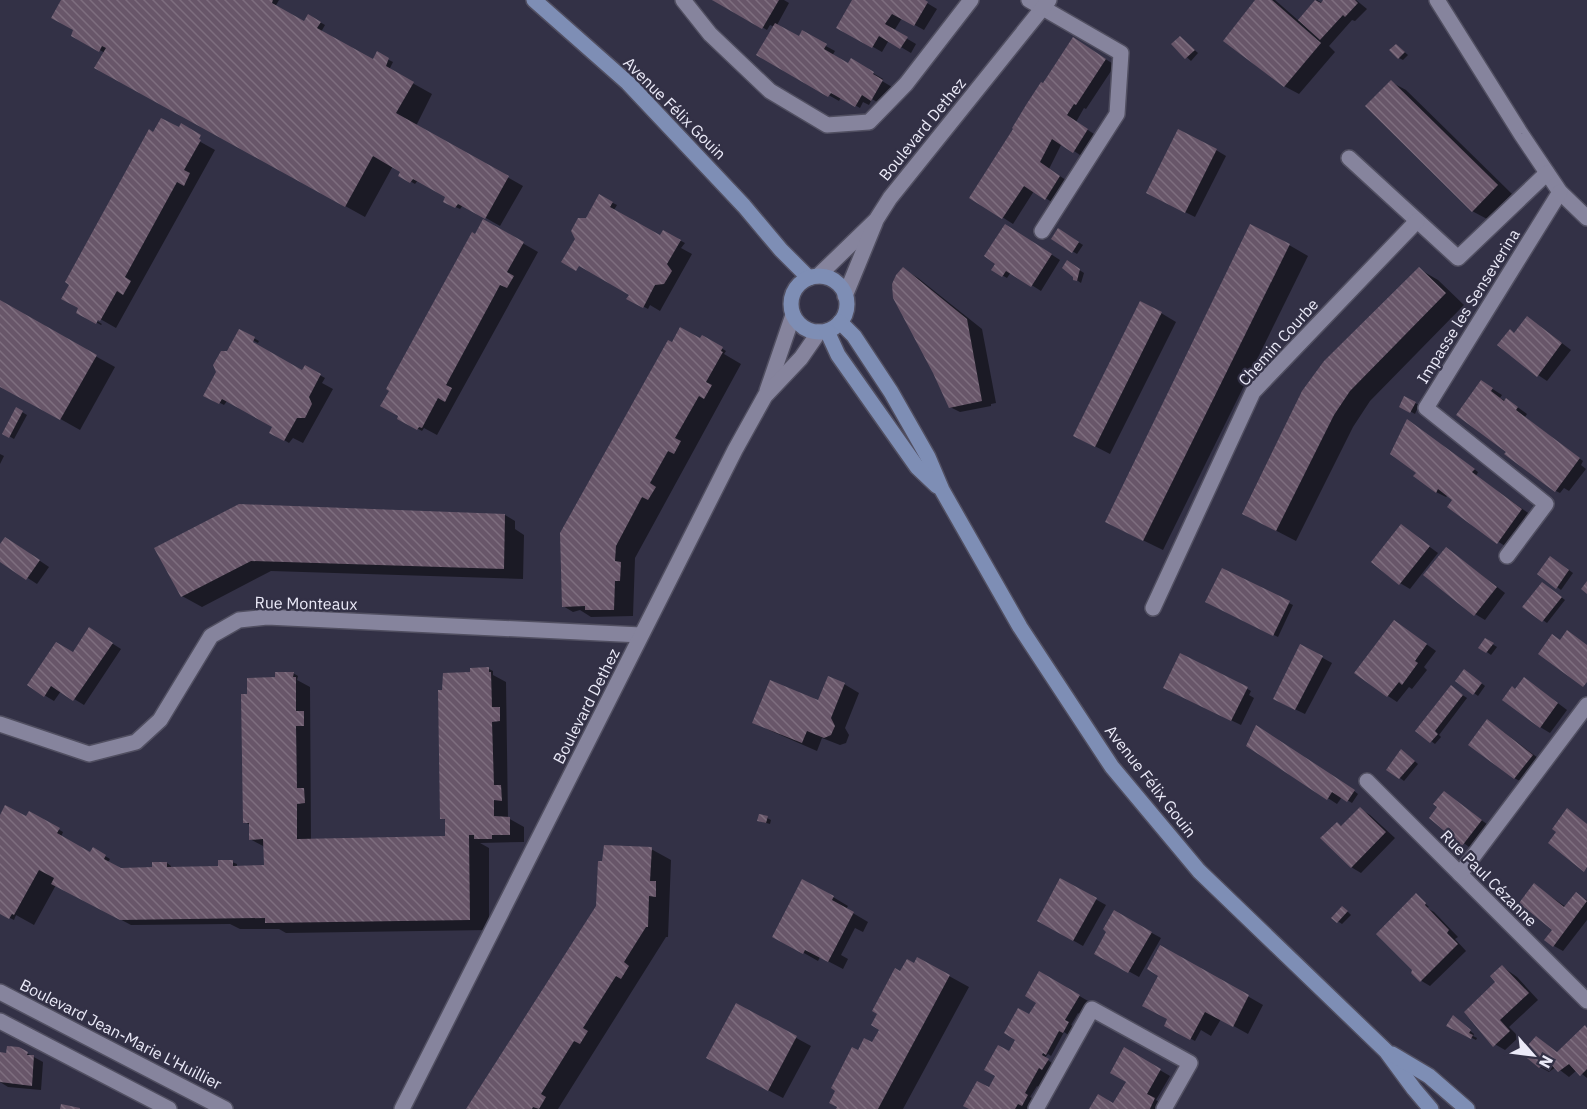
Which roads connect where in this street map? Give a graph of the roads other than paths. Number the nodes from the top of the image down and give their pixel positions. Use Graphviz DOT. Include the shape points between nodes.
graph roads {
  1 [pos="534,0"];
  2 [pos="683,0"];
  3 [pos="971,0"];
  4 [pos="1029,0"];
  5 [pos="1437,0"];
  6 [pos="1045,4"];
  7 [pos="1349,158"];
  8 [pos="1547,173"];
  9 [pos="1560,192"];
  10 [pos="1587,218"];
  11 [pos="876,220"];
  12 [pos="1417,221"];
  13 [pos="1042,231"];
  14 [pos="781,250"];
  15 [pos="814,277"];
  16 [pos="795,289"];
  17 [pos="845,296"];
  18 [pos="793,315"];
  19 [pos="840,322"];
  20 [pos="823,331"];
  21 [pos="765,396"];
  22 [pos="942,490"];
  23 [pos="1507,556"];
  24 [pos="1153,608"];
  25 [pos="642,636"];
  26 [pos="1587,705"];
  27 [pos="0,724"];
  28 [pos="1366,781"];
  29 [pos="1460,874"];
  30 [pos="0,992"];
  31 [pos="1587,1000"];
  32 [pos="0,1021"];
  33 [pos="1386,1051"];
  34 [pos="1463,1106"];
  35 [pos="169,1109"];
  36 [pos="225,1109"];
  37 [pos="402,1109"];
  38 [pos="1036,1109"];
  39 [pos="1164,1109"];
  40 [pos="1431,1109"];
  41 [pos="1476,1109"];
  1 -- 14 [label="main road, Avenue Félix Gouin" via="628,83"];
  2 -- 3 [label="street" via="710,34 770,91 827,125 869,122 906,84"];
  4 -- 6 [label="street"];
  5 -- 8 [label="street"];
  6 -- 11 [label="street, Boulevard Dethez"];
  6 -- 13 [label="street" via="1121,53 1117,114"];
  7 -- 12 [label="street"];
  8 -- 9 [label="street"];
  8 -- 12 [label="street" via="1458,258"];
  9 -- 10 [label="street"];
  9 -- 23 [label="street, Impasse les Senseverina" via="1426,408 1546,504"];
  11 -- 15 [label="street, Boulevard Dethez"];
  11 -- 17 [label="street"];
  12 -- 24 [label="street, Chemin Courbe" via="1252,393"];
  14 -- 15 [label="main road, Avenue Félix Gouin"];
  14 -- 16 [label="main road, Avenue Félix Gouin"];
  15 -- 16 [label="main road"];
  15 -- 17 [label="main road, Avenue Félix Gouin" via="827,277"];
  16 -- 18 [label="main road, Avenue Félix Gouin"];
  17 -- 19 [label="main road"];
  18 -- 20 [label="main road" via="804,328"];
  18 -- 21 [label="street"];
  19 -- 20 [label="main road"];
  19 -- 22 [label="main road, Avenue Félix Gouin" via="854,336 891,392"];
  20 -- 21 [label="street, Boulevard Dethez"];
  20 -- 22 [label="main road, Avenue Félix Gouin" via="917,467"];
  21 -- 25 [label="street, Boulevard Dethez"];
  22 -- 33 [label="main road, Avenue Félix Gouin" via="1020,627 1112,767 1199,871"];
  25 -- 27 [label="street, Rue Monteaux" via="267,617 239,620 211,636 160,720 136,742 89,754"];
  25 -- 37 [label="street, Boulevard Dethez"];
  26 -- 29 [label="street"];
  28 -- 29 [label="street, Rue Paul Cézanne"];
  29 -- 31 [label="street, Rue Paul Cézanne"];
  30 -- 36 [label="street, Boulevard Jean-Marie L'Huillier"];
  32 -- 35 [label="street"];
  33 -- 34 [label="main road, Avenue Félix Gouin" via="1429,1076"];
  33 -- 40 [label="main road, Avenue Félix Gouin"];
  34 -- 41 [label="street"];
  38 -- 39 [label="street" via="1092,1009 1190,1063"];
}
